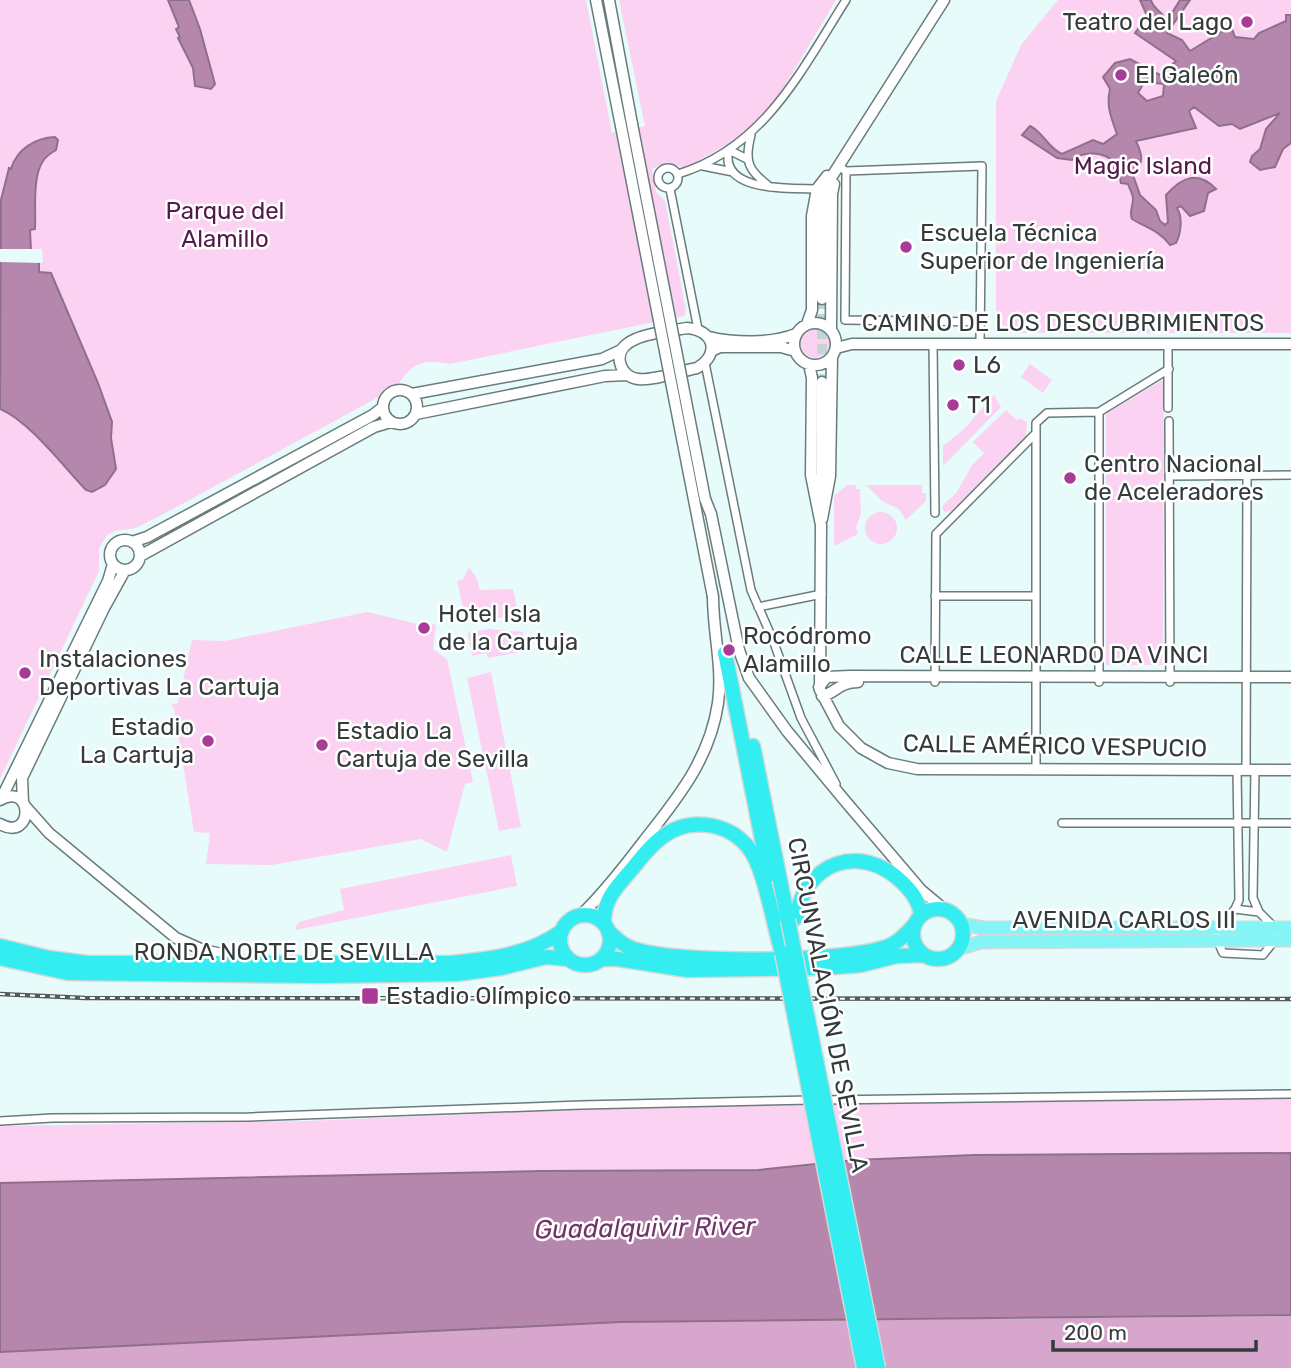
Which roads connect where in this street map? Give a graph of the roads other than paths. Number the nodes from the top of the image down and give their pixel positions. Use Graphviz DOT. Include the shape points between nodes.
graph roads {
  1 [pos="596,0"];
  2 [pos="609,0"];
  3 [pos="846,0"];
  4 [pos="944,0"];
  5 [pos="627,125"];
  6 [pos="751,134"];
  7 [pos="729,150"];
  8 [pos="748,163"];
  9 [pos="703,166"];
  10 [pos="839,169"];
  11 [pos="734,172"];
  12 [pos="678,174"];
  13 [pos="741,178"];
  14 [pos="771,187"];
  15 [pos="670,188"];
  16 [pos="817,189"];
  17 [pos="822,299"];
  18 [pos="981,322"];
  19 [pos="807,324"];
  20 [pos="698,329"];
  21 [pos="831,330"];
  22 [pos="796,334"];
  23 [pos="709,337"];
  24 [pos="980,343"];
  25 [pos="933,344"];
  26 [pos="1168,344"];
  27 [pos="1291,344"];
  28 [pos="621,350"];
  29 [pos="711,351"];
  30 [pos="795,351"];
  31 [pos="834,352"];
  32 [pos="705,363"];
  33 [pos="809,364"];
  34 [pos="1169,369"];
  35 [pos="627,374"];
  36 [pos="822,382"];
  37 [pos="412,394"];
  38 [pos="383,407"];
  39 [pos="1168,408"];
  40 [pos="1099,412"];
  41 [pos="416,414"];
  42 [pos="1169,421"];
  43 [pos="391,422"];
  44 [pos="1036,433"];
  45 [pos="1247,475"];
  46 [pos="1291,475"];
  47 [pos="1169,476"];
  48 [pos="935,513"];
  49 [pos="821,525"];
  50 [pos="132,542"];
  51 [pos="140,556"];
  52 [pos="113,564"];
  53 [pos="125,570"];
  54 [pos="822,594"];
  55 [pos="935,596"];
  56 [pos="1036,596"];
  57 [pos="758,607"];
  58 [pos="730,652"];
  59 [pos="1291,677"];
  60 [pos="935,679"];
  61 [pos="1036,679"];
  62 [pos="1099,679"];
  63 [pos="1170,679"];
  64 [pos="1246,680"];
  65 [pos="1291,682"];
  66 [pos="824,687"];
  67 [pos="1036,770"];
  68 [pos="1246,770"];
  69 [pos="1291,770"];
  70 [pos="0,800"];
  71 [pos="846,802"];
  72 [pos="24,804"];
  73 [pos="1062,823"];
  74 [pos="1238,823"];
  75 [pos="1254,823"];
  76 [pos="1291,823"];
  77 [pos="0,824"];
  78 [pos="1236,909"];
  79 [pos="945,910"];
  80 [pos="1259,912"];
  81 [pos="581,915"];
  82 [pos="918,919"];
  83 [pos="783,921"];
  84 [pos="961,924"];
  85 [pos="606,927"];
  86 [pos="1291,928"];
  87 [pos="562,931"];
  88 [pos="1217,934"];
  89 [pos="1275,934"];
  90 [pos="1291,940"];
  91 [pos="958,949"];
  92 [pos="3,953"];
  93 [pos="923,955"];
  94 [pos="23,959"];
  95 [pos="568,959"];
  96 [pos="602,959"];
  97 [pos="319,964"];
  98 [pos="1291,1094"];
  99 [pos="0,1121"];
  100 [pos="864,1368"];
  101 [pos="878,1368"];
  1 -- 5 [label="street"];
  2 -- 5 [label="street"];
  3 -- 6 [label="street" via="776,107"];
  4 -- 10 [label="street"];
  5 -- 58 [label="street, bridge" via="713,597"];
  5 -- 58 [label="street, bridge" via="711,514"];
  6 -- 7 [label="street"];
  6 -- 8 [label="street"];
  7 -- 8 [label="street"];
  7 -- 9 [label="street"];
  7 -- 11 [label="street"];
  8 -- 13 [label="street" via="747,174"];
  8 -- 14 [label="street"];
  9 -- 11 [label="street"];
  9 -- 12 [label="street"];
  10 -- 16 [label="street" via="828,174"];
  10 -- 17 [label="street" via="825,192 822,211"];
  10 -- 18 [label="street" via="845,320"];
  10 -- 18 [label="street" via="982,166"];
  10 -- 21 [label="street" via="832,194"];
  11 -- 13 [label="street"];
  12 -- 15 [label="street" via="678,183"];
  12 -- 15 [label="street" via="670,168 659,174 660,184"];
  13 -- 14 [label="street"];
  14 -- 16 [label="street"];
  15 -- 20 [label="street"];
  16 -- 19 [label="street"];
  18 -- 24 [label="street"];
  19 -- 21 [label="street" via="820,323"];
  19 -- 22 [label="street"];
  20 -- 23 [label="street"];
  20 -- 28 [label="street" via="631,339"];
  21 -- 31 [label="street"];
  22 -- 23 [label="street" via="782,340"];
  22 -- 30 [label="street"];
  23 -- 29 [label="street"];
  24 -- 25 [label="street, CAMINO DE LOS DESCUBRIMIENTOS"];
  24 -- 26 [label="street, CAMINO DE LOS DESCUBRIMIENTOS"];
  25 -- 31 [label="street, CAMINO DE LOS DESCUBRIMIENTOS" via="852,344"];
  25 -- 48 [label="street"];
  26 -- 27 [label="street, CAMINO DE LOS DESCUBRIMIENTOS"];
  26 -- 34 [label="street"];
  28 -- 35 [label="street" via="620,363"];
  28 -- 37 [label="street" via="601,359"];
  29 -- 30 [label="street" via="720,347"];
  29 -- 32 [label="street"];
  30 -- 33 [label="street"];
  31 -- 33 [label="street" via="817,365"];
  31 -- 49 [label="street, CALLE AMÉRICO VESPUCIO" via="830,476"];
  32 -- 35 [label="street" via="649,378"];
  32 -- 57 [label="street"];
  33 -- 49 [label="street, CALLE AMÉRICO VESPUCIO" via="811,475"];
  34 -- 39 [label="street"];
  34 -- 40 [label="street"];
  35 -- 41 [label="street"];
  36 -- 49 [label="street"];
  37 -- 38 [label="street" via="396,390 387,396"];
  37 -- 41 [label="street"];
  38 -- 43 [label="street"];
  38 -- 50 [label="street"];
  40 -- 44 [label="street" via="1047,413 1036,423"];
  40 -- 62 [label="street"];
  41 -- 43 [label="street" via="407,423"];
  42 -- 47 [label="street"];
  43 -- 51 [label="street" via="374,427"];
  44 -- 55 [label="street" via="936,534"];
  44 -- 56 [label="street"];
  45 -- 46 [label="street"];
  45 -- 47 [label="street"];
  45 -- 64 [label="street"];
  47 -- 63 [label="street"];
  49 -- 54 [label="street, CALLE AMÉRICO VESPUCIO"];
  50 -- 51 [label="street"];
  50 -- 52 [label="street" via="114,545 110,554"];
  51 -- 53 [label="street" via="137,565"];
  52 -- 53 [label="street"];
  52 -- 70 [label="street"];
  53 -- 72 [label="street" via="22,778"];
  54 -- 57 [label="street"];
  54 -- 66 [label="street, CALLE AMÉRICO VESPUCIO"];
  55 -- 56 [label="street"];
  55 -- 60 [label="street"];
  56 -- 61 [label="street"];
  57 -- 71 [label="street" via="801,718"];
  58 -- 71 [label="street"];
  58 -- 81 [label="street" via="709,740 696,770 630,859"];
  58 -- 83 [label="highway, CIRCUNVALACIÓN DE SEVILLA"];
  59 -- 64 [label="street, CALLE LEONARDO DA VINCI"];
  60 -- 61 [label="street, CALLE LEONARDO DA VINCI"];
  60 -- 66 [label="street, CALLE LEONARDO DA VINCI"];
  61 -- 62 [label="street, CALLE LEONARDO DA VINCI"];
  61 -- 67 [label="street"];
  62 -- 63 [label="street, CALLE LEONARDO DA VINCI"];
  63 -- 64 [label="street, CALLE LEONARDO DA VINCI"];
  64 -- 65 [label="street, CALLE LEONARDO DA VINCI"];
  64 -- 68 [label="street"];
  66 -- 67 [label="street, CALLE AMÉRICO VESPUCIO" via="836,720 861,748 896,766"];
  67 -- 68 [label="street, CALLE AMÉRICO VESPUCIO"];
  68 -- 69 [label="street, CALLE AMÉRICO VESPUCIO"];
  68 -- 74 [label="street"];
  68 -- 75 [label="street"];
  70 -- 72 [label="street" via="11,796"];
  71 -- 79 [label="street" via="921,890"];
  72 -- 77 [label="street" via="25,817 19,825"];
  72 -- 97 [label="street" via="49,833 189,946 226,957"];
  73 -- 74 [label="street"];
  74 -- 75 [label="street"];
  74 -- 78 [label="street"];
  75 -- 76 [label="street"];
  75 -- 80 [label="street" via="1253,898"];
  78 -- 80 [label="street"];
  78 -- 88 [label="street"];
  79 -- 82 [label="highway" via="929,911"];
  79 -- 84 [label="highway"];
  80 -- 89 [label="street"];
  81 -- 85 [label="highway" via="597,918"];
  81 -- 87 [label="highway, RONDA NORTE DE SEVILLA" via="568,921"];
  82 -- 83 [label="highway" via="915,897 891,872 856,861 836,864 814,878"];
  82 -- 85 [label="highway" via="904,937 874,951 713,960 629,947"];
  82 -- 93 [label="highway" via="913,941"];
  83 -- 85 [label="highway" via="748,847 731,833 702,824 673,830 654,844 608,899"];
  83 -- 100 [label="highway, CIRCUNVALACIÓN DE SEVILLA, bridge" via="782,953"];
  83 -- 101 [label="highway, CIRCUNVALACIÓN DE SEVILLA, bridge" via="797,964"];
  84 -- 88 [label="main road, AVENIDA CARLOS III"];
  84 -- 91 [label="highway"];
  85 -- 96 [label="highway" via="609,946"];
  86 -- 89 [label="main road, AVENIDA CARLOS III"];
  87 -- 95 [label="highway" via="561,946"];
  87 -- 97 [label="highway, RONDA NORTE DE SEVILLA" via="533,948 485,959"];
  88 -- 89 [label="main road, AVENIDA CARLOS III"];
  88 -- 91 [label="main road, AVENIDA CARLOS III" via="981,942"];
  89 -- 90 [label="main road, AVENIDA CARLOS III"];
  91 -- 93 [label="highway, RONDA NORTE DE SEVILLA" via="938,960"];
  92 -- 94 [label="highway, RONDA NORTE DE SEVILLA"];
  93 -- 96 [label="highway, RONDA NORTE DE SEVILLA" via="822,968 687,970"];
  94 -- 95 [label="highway, RONDA NORTE DE SEVILLA" via="68,973 118,975 417,975 479,971 546,957"];
  94 -- 97 [label="highway, RONDA NORTE DE SEVILLA"];
  95 -- 96 [label="highway, RONDA NORTE DE SEVILLA" via="589,965"];
  98 -- 99 [label="street" via="581,1105"];
}
